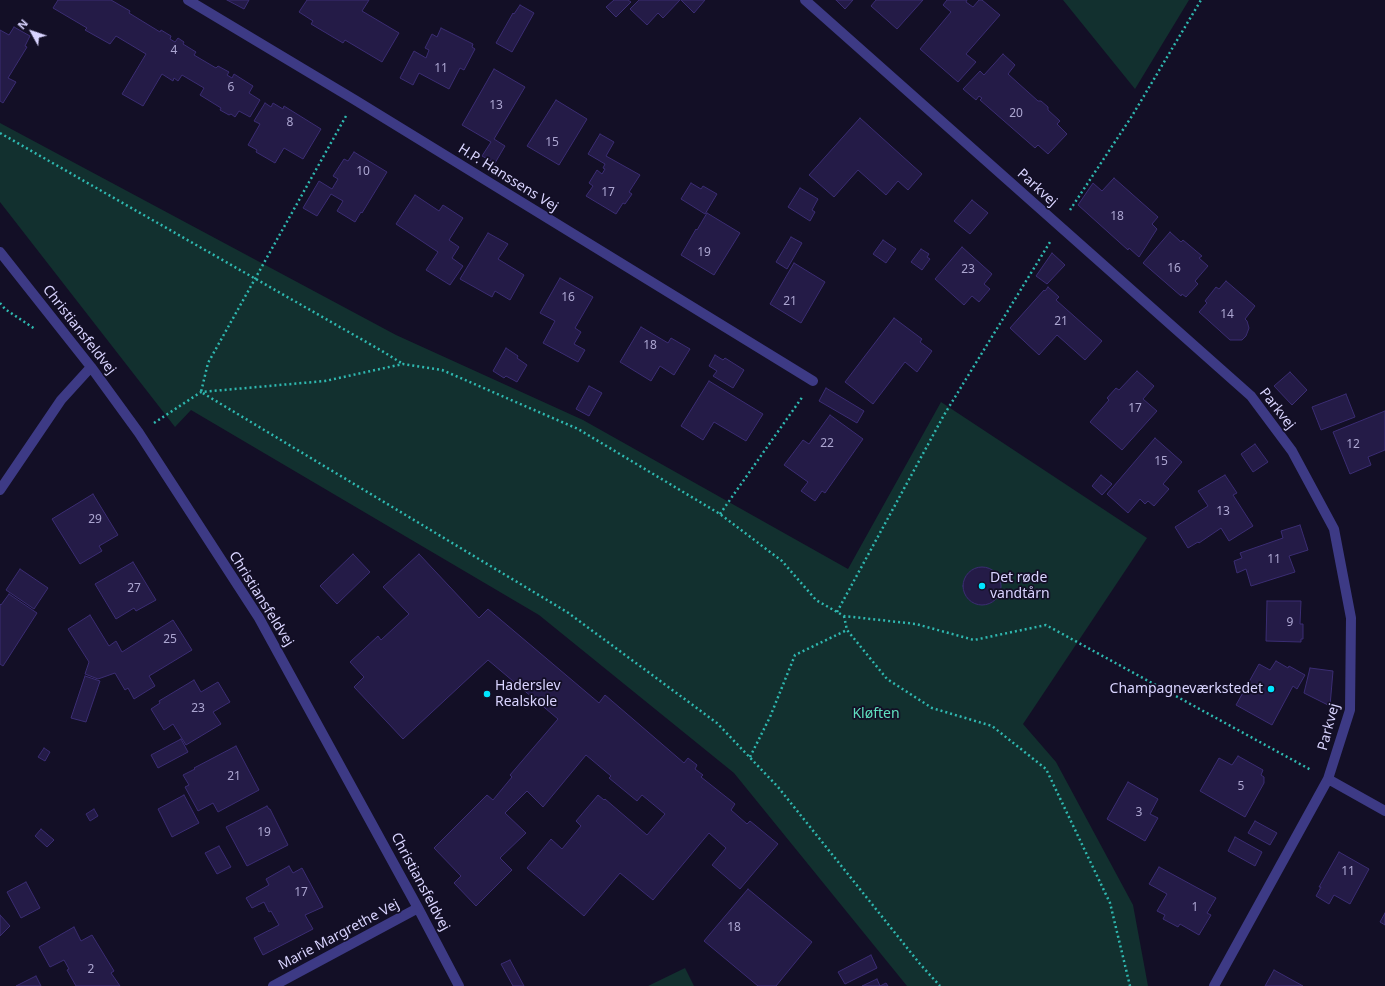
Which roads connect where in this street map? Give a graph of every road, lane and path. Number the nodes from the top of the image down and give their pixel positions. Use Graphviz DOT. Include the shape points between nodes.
graph roads {
  1 [pos="188,0"];
  2 [pos="805,0"];
  3 [pos="1201,0"];
  4 [pos="355,100"];
  5 [pos="0,133"];
  6 [pos="1060,226"];
  7 [pos="0,252"];
  8 [pos="255,278"];
  9 [pos="403,364"];
  10 [pos="91,367"];
  11 [pos="813,382"];
  12 [pos="201,392"];
  13 [pos="139,434"];
  14 [pos="0,490"];
  15 [pos="720,514"];
  16 [pos="837,612"];
  17 [pos="844,616"];
  18 [pos="847,630"];
  19 [pos="750,757"];
  20 [pos="1328,779"];
  21 [pos="1385,811"];
  22 [pos="418,908"];
  23 [pos="273,986"];
  24 [pos="459,986"];
  25 [pos="940,986"];
  26 [pos="1130,986"];
  27 [pos="1214,986"];
  1 -- 4 [label="street, H.P. Hanssens Vej"];
  2 -- 6 [label="street, Parkvej"];
  3 -- 6 [label="path" via="1132,116"];
  4 -- 8 [label="path"];
  4 -- 11 [label="street, H.P. Hanssens Vej"];
  5 -- 8 [label="path"];
  6 -- 16 [label="path" via="944,415"];
  6 -- 20 [label="street, Parkvej" via="1251,396 1292,451 1334,530 1351,618 1350,710"];
  7 -- 10 [label="street, Christiansfeldvej"];
  8 -- 9 [label="path"];
  8 -- 12 [label="path" via="208,363"];
  9 -- 12 [label="path" via="325,381"];
  9 -- 15 [label="path" via="442,370 578,429"];
  10 -- 13 [label="street, Christiansfeldvej"];
  10 -- 14 [label="street" via="61,400"];
  11 -- 15 [label="path"];
  12 -- 13 [label="path"];
  12 -- 19 [label="path" via="567,612 717,723"];
  13 -- 22 [label="street, Christiansfeldvej" via="259,618"];
  15 -- 16 [label="path" via="782,560 816,600"];
  16 -- 17 [label="path"];
  17 -- 18 [label="path"];
  17 -- 20 [label="path" via="916,624 974,640 1046,625"];
  18 -- 19 [label="path" via="795,654 770,717"];
  18 -- 26 [label="path" via="887,679 932,708 992,726 1046,769 1110,903"];
  19 -- 25 [label="path" via="778,787"];
  20 -- 21 [label="street"];
  20 -- 27 [label="street, Parkvej"];
  22 -- 23 [label="street, Marie Margrethe Vej"];
  22 -- 24 [label="street, Christiansfeldvej"];
}
